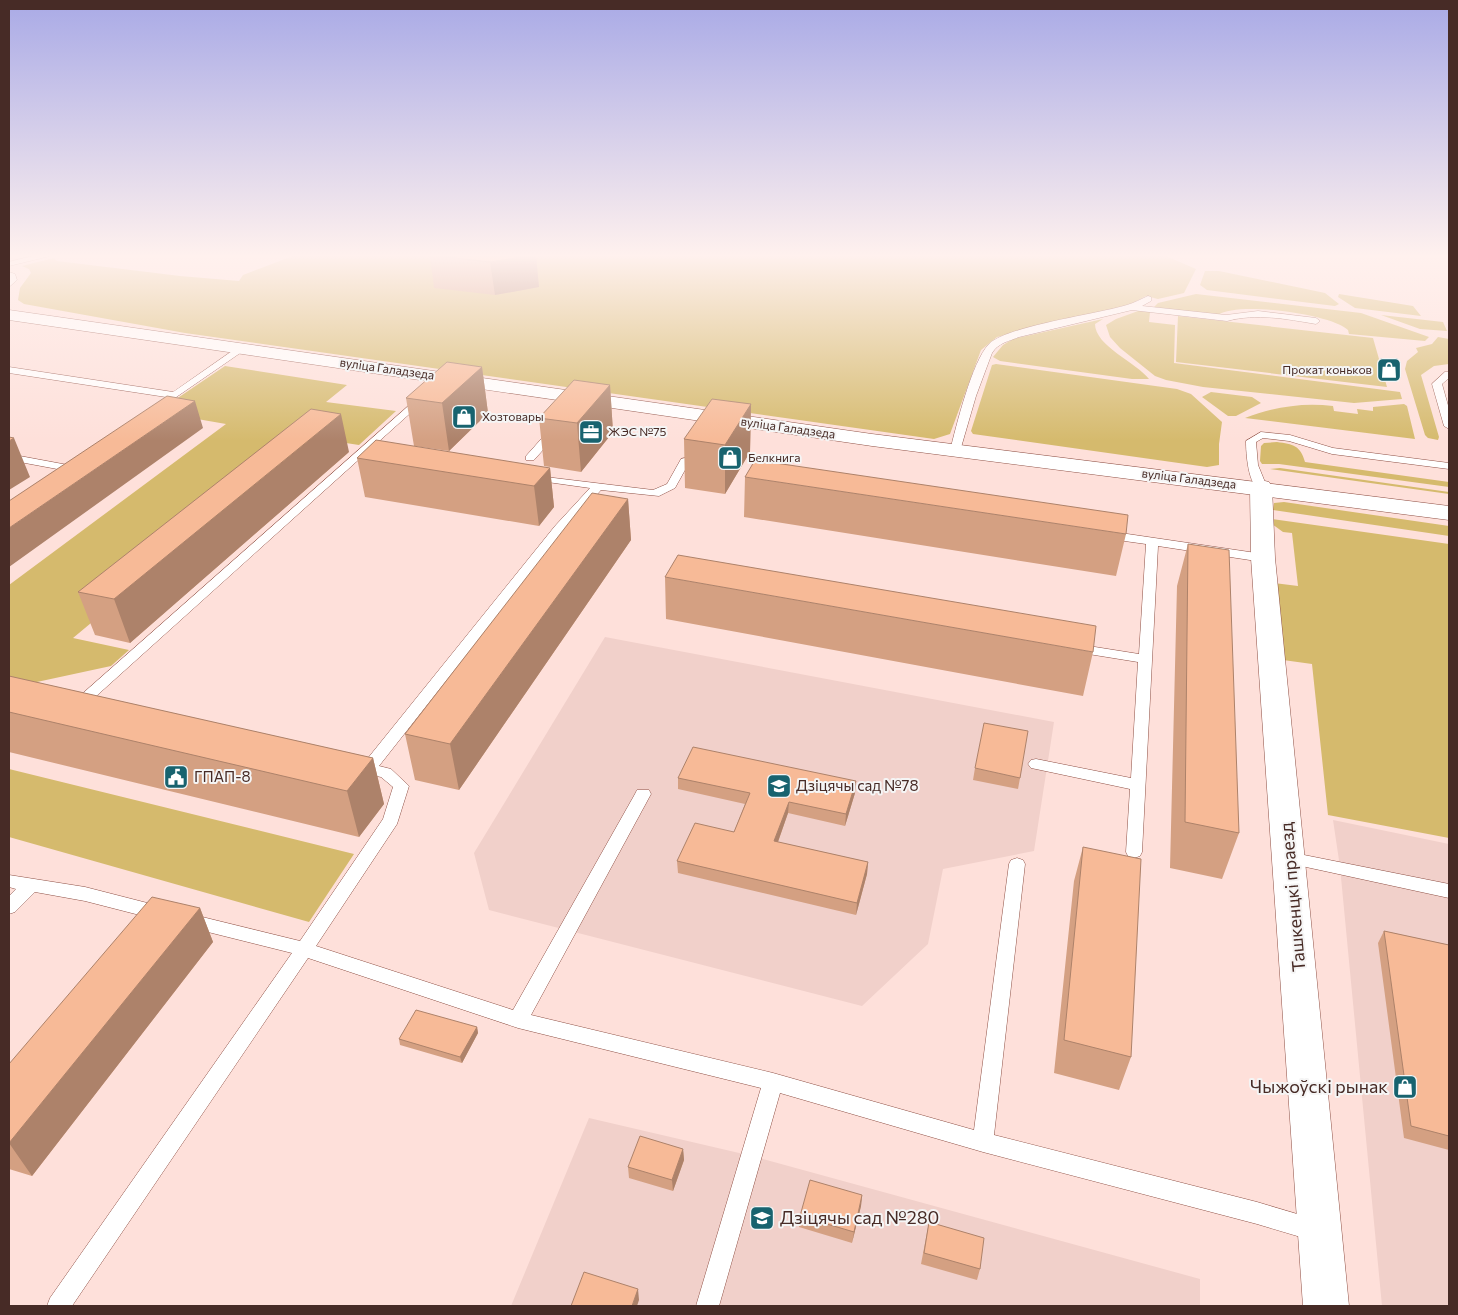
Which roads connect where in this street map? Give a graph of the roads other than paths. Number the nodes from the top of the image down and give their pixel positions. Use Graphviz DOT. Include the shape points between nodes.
graph roads {
  1 [pos="25,317"];
  2 [pos="1088,317"];
  3 [pos="1284,317"];
  4 [pos="1316,321"];
  5 [pos="241,349"];
  6 [pos="9,370"];
  7 [pos="1449,375"];
  8 [pos="445,378"];
  9 [pos="174,395"];
  10 [pos="149,412"];
  11 [pos="563,421"];
  12 [pos="1449,426"];
  13 [pos="363,450"];
  14 [pos="955,451"];
  15 [pos="382,454"];
  16 [pos="9,457"];
  17 [pos="530,458"];
  18 [pos="685,461"];
  19 [pos="1449,466"];
  20 [pos="520,474"];
  21 [pos="54,478"];
  22 [pos="598,487"];
  23 [pos="1261,488"];
  24 [pos="1449,513"];
  25 [pos="1094,533"];
  26 [pos="1152,542"];
  27 [pos="1263,558"];
  28 [pos="1067,646"];
  29 [pos="1145,660"];
  30 [pos="60,701"];
  31 [pos="78,705"];
  32 [pos="97,710"];
  33 [pos="339,763"];
  34 [pos="1036,764"];
  35 [pos="368,769"];
  36 [pos="1138,785"];
  37 [pos="643,794"];
  38 [pos="1134,852"];
  39 [pos="1290,858"];
  40 [pos="1017,864"];
  41 [pos="9,881"];
  42 [pos="30,886"];
  43 [pos="1449,891"];
  44 [pos="9,907"];
  45 [pos="303,949"];
  46 [pos="518,1020"];
  47 [pos="774,1082"];
  48 [pos="983,1142"];
  49 [pos="1321,1233"];
  50 [pos="58,1306"];
  51 [pos="707,1306"];
  52 [pos="1326,1306"];
  1 -- 5 [label="street, вуліца Галадзеда"];
  2 -- 14 [label="lane" via="1012,335 993,345 984,361"];
  3 -- 4 [label="lane"];
  5 -- 8 [label="street, вуліца Галадзеда"];
  5 -- 9 [label="lane"];
  6 -- 9 [label="lane"];
  7 -- 12 [label="lane" via="1437,384"];
  8 -- 13 [label="lane"];
  8 -- 14 [label="street, вуліца Галадзеда" via="579,403"];
  9 -- 10 [label="lane"];
  11 -- 17 [label="lane"];
  13 -- 15 [label="lane"];
  13 -- 31 [label="lane"];
  14 -- 23 [label="street, вуліца Галадзеда"];
  16 -- 21 [label="lane" via="72,465"];
  18 -- 22 [label="lane" via="671,486 655,494"];
  19 -- 23 [label="lane" via="1332,451 1290,438 1261,435 1251,441 1251,451 1252,467"];
  20 -- 22 [label="lane"];
  22 -- 35 [label="lane" via="559,529"];
  23 -- 24 [label="street, вуліца Галадзеда"];
  23 -- 27 [label="street, Ташкенцкі праезд"];
  25 -- 26 [label="lane"];
  26 -- 27 [label="lane"];
  26 -- 29 [label="lane"];
  27 -- 39 [label="street, Ташкенцкі праезд"];
  28 -- 29 [label="lane"];
  29 -- 36 [label="lane"];
  30 -- 31 [label="lane"];
  31 -- 32 [label="lane"];
  33 -- 35 [label="lane"];
  34 -- 36 [label="lane"];
  35 -- 45 [label="lane" via="386,773 401,786 391,820"];
  36 -- 38 [label="lane"];
  37 -- 46 [label="lane"];
  39 -- 43 [label="lane"];
  39 -- 49 [label="street, Ташкенцкі праезд"];
  40 -- 48 [label="lane"];
  41 -- 42 [label="lane"];
  42 -- 44 [label="lane"];
  42 -- 45 [label="lane" via="85,894"];
  45 -- 46 [label="lane"];
  45 -- 50 [label="lane" via="144,1186"];
  46 -- 47 [label="lane"];
  47 -- 48 [label="lane"];
  47 -- 51 [label="lane"];
  48 -- 49 [label="lane" via="1257,1213"];
  49 -- 52 [label="street, Ташкенцкі праезд"];
}
